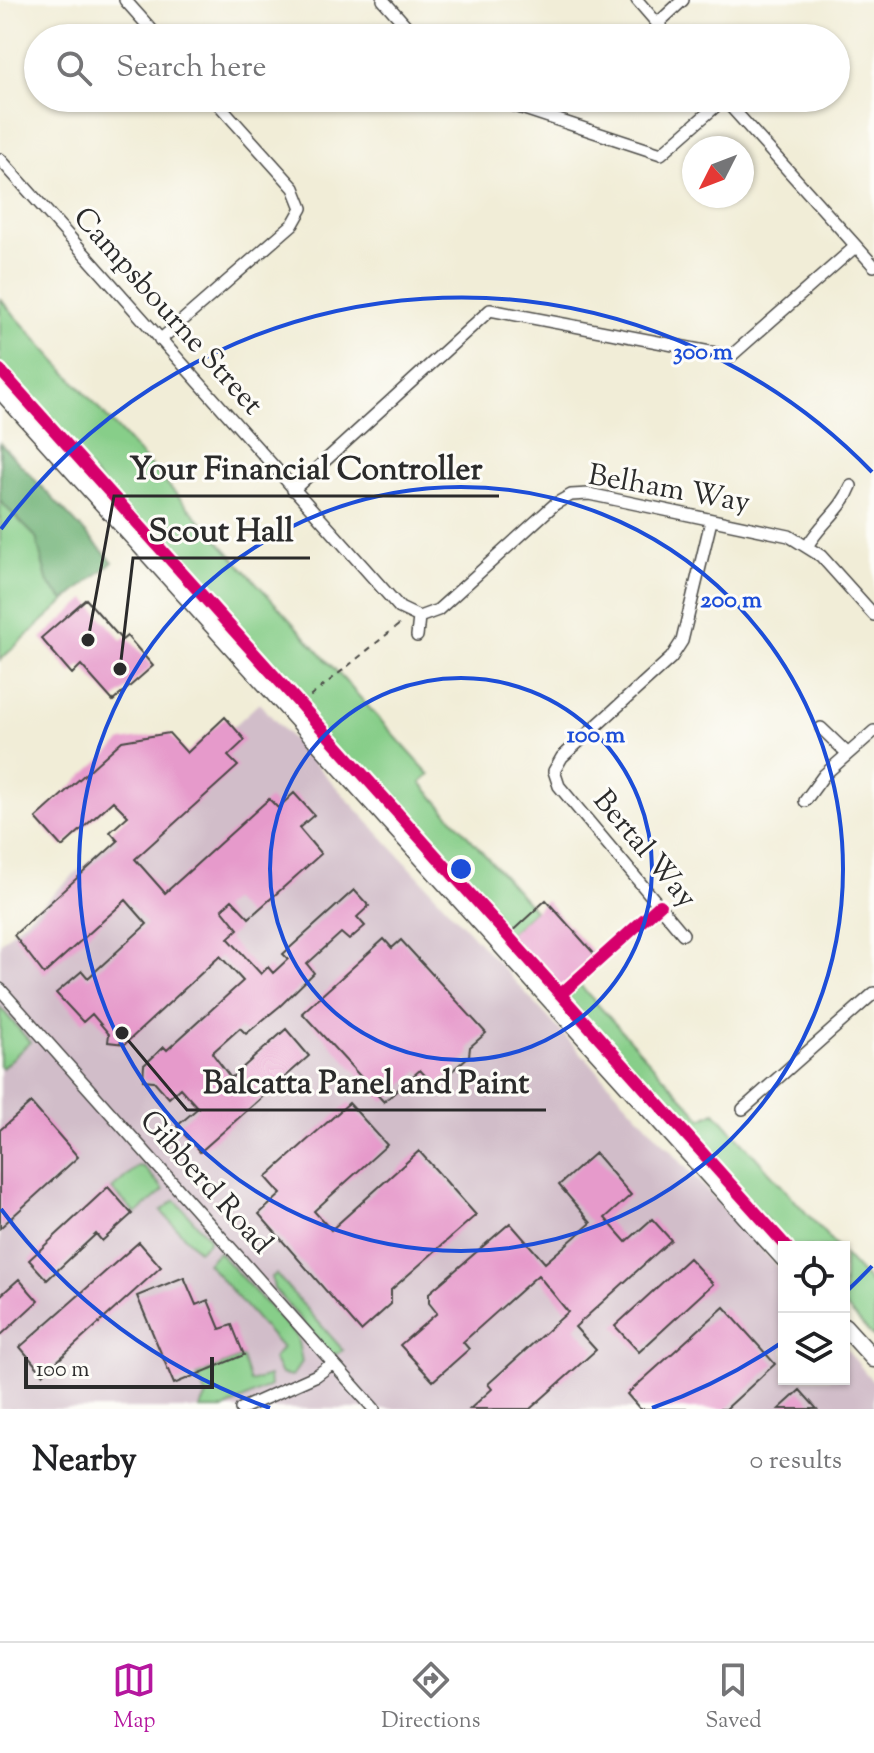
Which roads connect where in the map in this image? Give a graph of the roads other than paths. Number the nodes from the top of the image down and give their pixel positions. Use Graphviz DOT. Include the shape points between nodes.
graph roads {
  1 [pos="125,0"];
  2 [pos="383,0"];
  3 [pos="637,0"];
  4 [pos="683,0"];
  5 [pos="146,24"];
  6 [pos="404,24"];
  7 [pos="657,24"];
  8 [pos="226,112"];
  9 [pos="534,112"];
  10 [pos="708,112"];
  11 [pos="735,112"];
  12 [pos="0,159"];
  13 [pos="856,246"];
  14 [pos="874,266"];
  15 [pos="160,340"];
  16 [pos="0,390"];
  17 [pos="851,486"];
  18 [pos="293,490"];
  19 [pos="711,521"];
  20 [pos="808,545"];
  21 [pos="414,615"];
  22 [pos="874,615"];
  23 [pos="417,636"];
  24 [pos="821,728"];
  25 [pos="874,731"];
  26 [pos="847,753"];
  27 [pos="805,801"];
  28 [pos="683,934"];
  29 [pos="0,989"];
  30 [pos="874,993"];
  31 [pos="743,1109"];
  32 [pos="778,1252"];
  33 [pos="850,1333"];
  34 [pos="874,1359"];
  35 [pos="333,1363"];
  36 [pos="241,1409"];
  37 [pos="374,1409"];
  1 -- 5 [label="street"];
  2 -- 6 [label="street"];
  3 -- 7 [label="street"];
  4 -- 7 [label="street"];
  8 -- 15 [label="street" via="294,188 302,208 293,224"];
  9 -- 10 [label="street" via="661,154"];
  11 -- 13 [label="street"];
  12 -- 15 [label="street, Campsbourne Street"];
  13 -- 14 [label="street"];
  13 -- 18 [label="street" via="731,356 490,310"];
  15 -- 18 [label="street, Campsbourne Street"];
  16 -- 32 [label="street"];
  17 -- 20 [label="street" via="845,503"];
  18 -- 21 [label="street, Campsbourne Street" via="400,608"];
  19 -- 20 [label="street, Belham Way" via="789,536"];
  19 -- 21 [label="street, Belham Way" via="589,494 571,495 438,610"];
  19 -- 28 [label="street, Bertal Way" via="682,641 671,658 562,757 554,771 559,786"];
  20 -- 22 [label="street, Belham Way"];
  21 -- 23 [label="street"];
  24 -- 26 [label="street"];
  25 -- 26 [label="street"];
  26 -- 27 [label="street"];
  29 -- 35 [label="street, Gibberd Road"];
  30 -- 31 [label="street"];
  33 -- 34 [label="street"];
  35 -- 36 [label="street"];
  35 -- 37 [label="street, Gibberd Road"];
}
